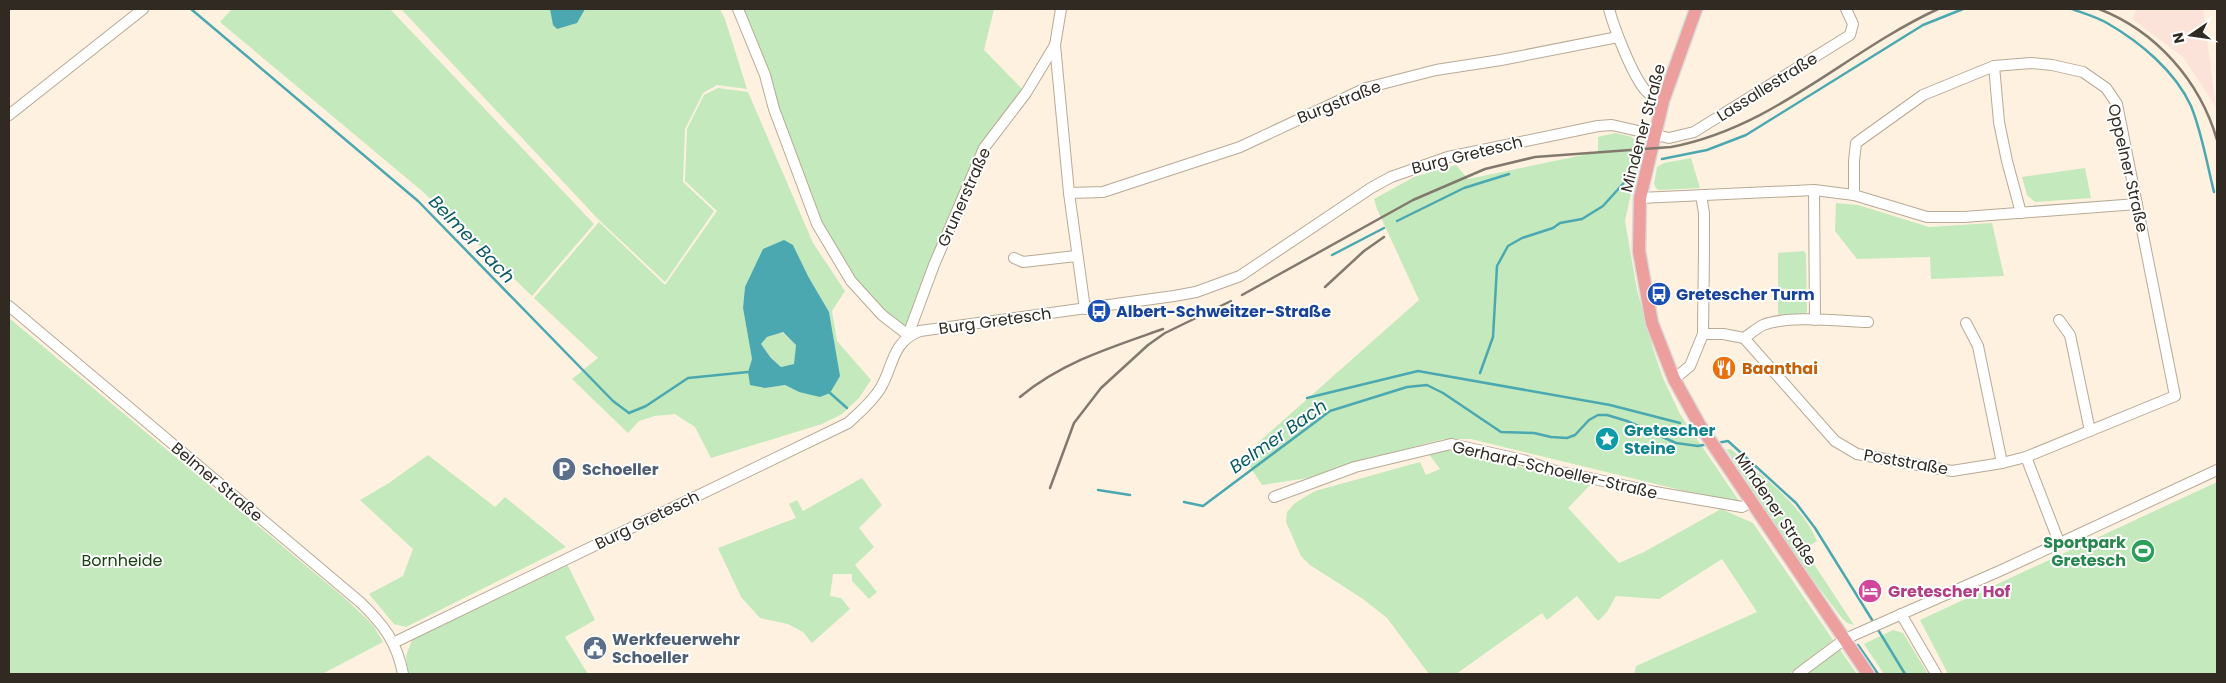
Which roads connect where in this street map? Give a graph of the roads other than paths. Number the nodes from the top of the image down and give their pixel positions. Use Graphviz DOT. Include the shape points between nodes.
graph roads {
  1 [pos="143,9"];
  2 [pos="738,9"];
  3 [pos="1061,9"];
  4 [pos="1609,9"];
  5 [pos="1696,9"];
  6 [pos="1846,9"];
  7 [pos="1618,37"];
  8 [pos="1055,44"];
  9 [pos="1994,66"];
  10 [pos="1663,102"];
  11 [pos="9,115"];
  12 [pos="1655,134"];
  13 [pos="1814,190"];
  14 [pos="1069,194"];
  15 [pos="1701,195"];
  16 [pos="1854,195"];
  17 [pos="1640,198"];
  18 [pos="2136,204"];
  19 [pos="2021,212"];
  20 [pos="1076,256"];
  21 [pos="1014,258"];
  22 [pos="9,306"];
  23 [pos="1085,308"];
  24 [pos="1815,320"];
  25 [pos="2060,320"];
  26 [pos="1868,322"];
  27 [pos="1966,324"];
  28 [pos="1703,334"];
  29 [pos="908,335"];
  30 [pos="1744,338"];
  31 [pos="1674,379"];
  32 [pos="2175,396"];
  33 [pos="2090,431"];
  34 [pos="2026,456"];
  35 [pos="2002,464"];
  36 [pos="2217,470"];
  37 [pos="1274,497"];
  38 [pos="1752,502"];
  39 [pos="2059,542"];
  40 [pos="1901,614"];
  41 [pos="1845,639"];
  42 [pos="393,643"];
  43 [pos="402,674"];
  44 [pos="1798,674"];
  45 [pos="1868,674"];
  46 [pos="1936,674"];
  1 -- 11 [label="street"];
  2 -- 29 [label="street" via="817,224 852,281 882,315"];
  3 -- 8 [label="street"];
  4 -- 7 [label="street"];
  5 -- 10 [label="main road, Mindener Straße"];
  6 -- 12 [label="street, Lassallestraße" via="1853,24 1850,35 1694,132 1669,138"];
  7 -- 10 [label="street" via="1647,92"];
  7 -- 14 [label="street, Burgstraße" via="1436,70 1366,88 1240,146 1103,192"];
  8 -- 14 [label="street"];
  8 -- 29 [label="street, Grunerstraße" via="1026,93 984,148"];
  9 -- 16 [label="street, Oppelner Straße" via="1923,95 1856,143"];
  9 -- 18 [label="street, Oppelner Straße" via="2052,65 2083,72 2106,88 2117,104"];
  9 -- 19 [label="street" via="1999,122"];
  10 -- 12 [label="main road, Mindener Straße"];
  12 -- 17 [label="main road, Mindener Straße"];
  12 -- 23 [label="street, Burg Gretesch" via="1612,125 1598,126 1448,157 1413,168 1371,188 1229,281 1189,294"];
  13 -- 15 [label="street"];
  13 -- 16 [label="street"];
  13 -- 24 [label="street"];
  14 -- 20 [label="street"];
  15 -- 17 [label="street"];
  15 -- 28 [label="street" via="1704,213"];
  16 -- 19 [label="street" via="1928,217"];
  17 -- 31 [label="main road, Mindener Straße" via="1639,251 1646,294 1659,342"];
  18 -- 19 [label="street"];
  18 -- 32 [label="street, Oppelner Straße"];
  20 -- 21 [label="street" via="1023,262"];
  20 -- 23 [label="street"];
  22 -- 42 [label="street, Belmer Straße" via="360,602 379,621"];
  23 -- 29 [label="street, Burg Gretesch"];
  24 -- 26 [label="street"];
  24 -- 30 [label="street" via="1776,322 1762,326"];
  25 -- 33 [label="street" via="2070,336"];
  27 -- 35 [label="street" via="1978,346"];
  28 -- 30 [label="street"];
  28 -- 31 [label="street" via="1690,366"];
  29 -- 42 [label="street, Burg Gretesch" via="898,347 880,388 848,423"];
  30 -- 35 [label="street, Poststraße" via="1836,441 1857,454 1952,471"];
  31 -- 38 [label="main road, Mindener Straße" via="1699,424"];
  32 -- 33 [label="street, Poststraße"];
  33 -- 34 [label="street, Poststraße"];
  34 -- 35 [label="street, Poststraße"];
  34 -- 39 [label="street"];
  36 -- 39 [label="street"];
  37 -- 38 [label="street, Gerhard-Schoeller-Straße" via="1355,467 1451,444 1656,492 1742,507"];
  38 -- 41 [label="main road, Mindener Straße"];
  39 -- 40 [label="street"];
  40 -- 41 [label="street"];
  40 -- 46 [label="street"];
  41 -- 44 [label="street"];
  41 -- 45 [label="main road, Mindener Straße"];
  42 -- 43 [label="street, Belmer Straße"];
}
